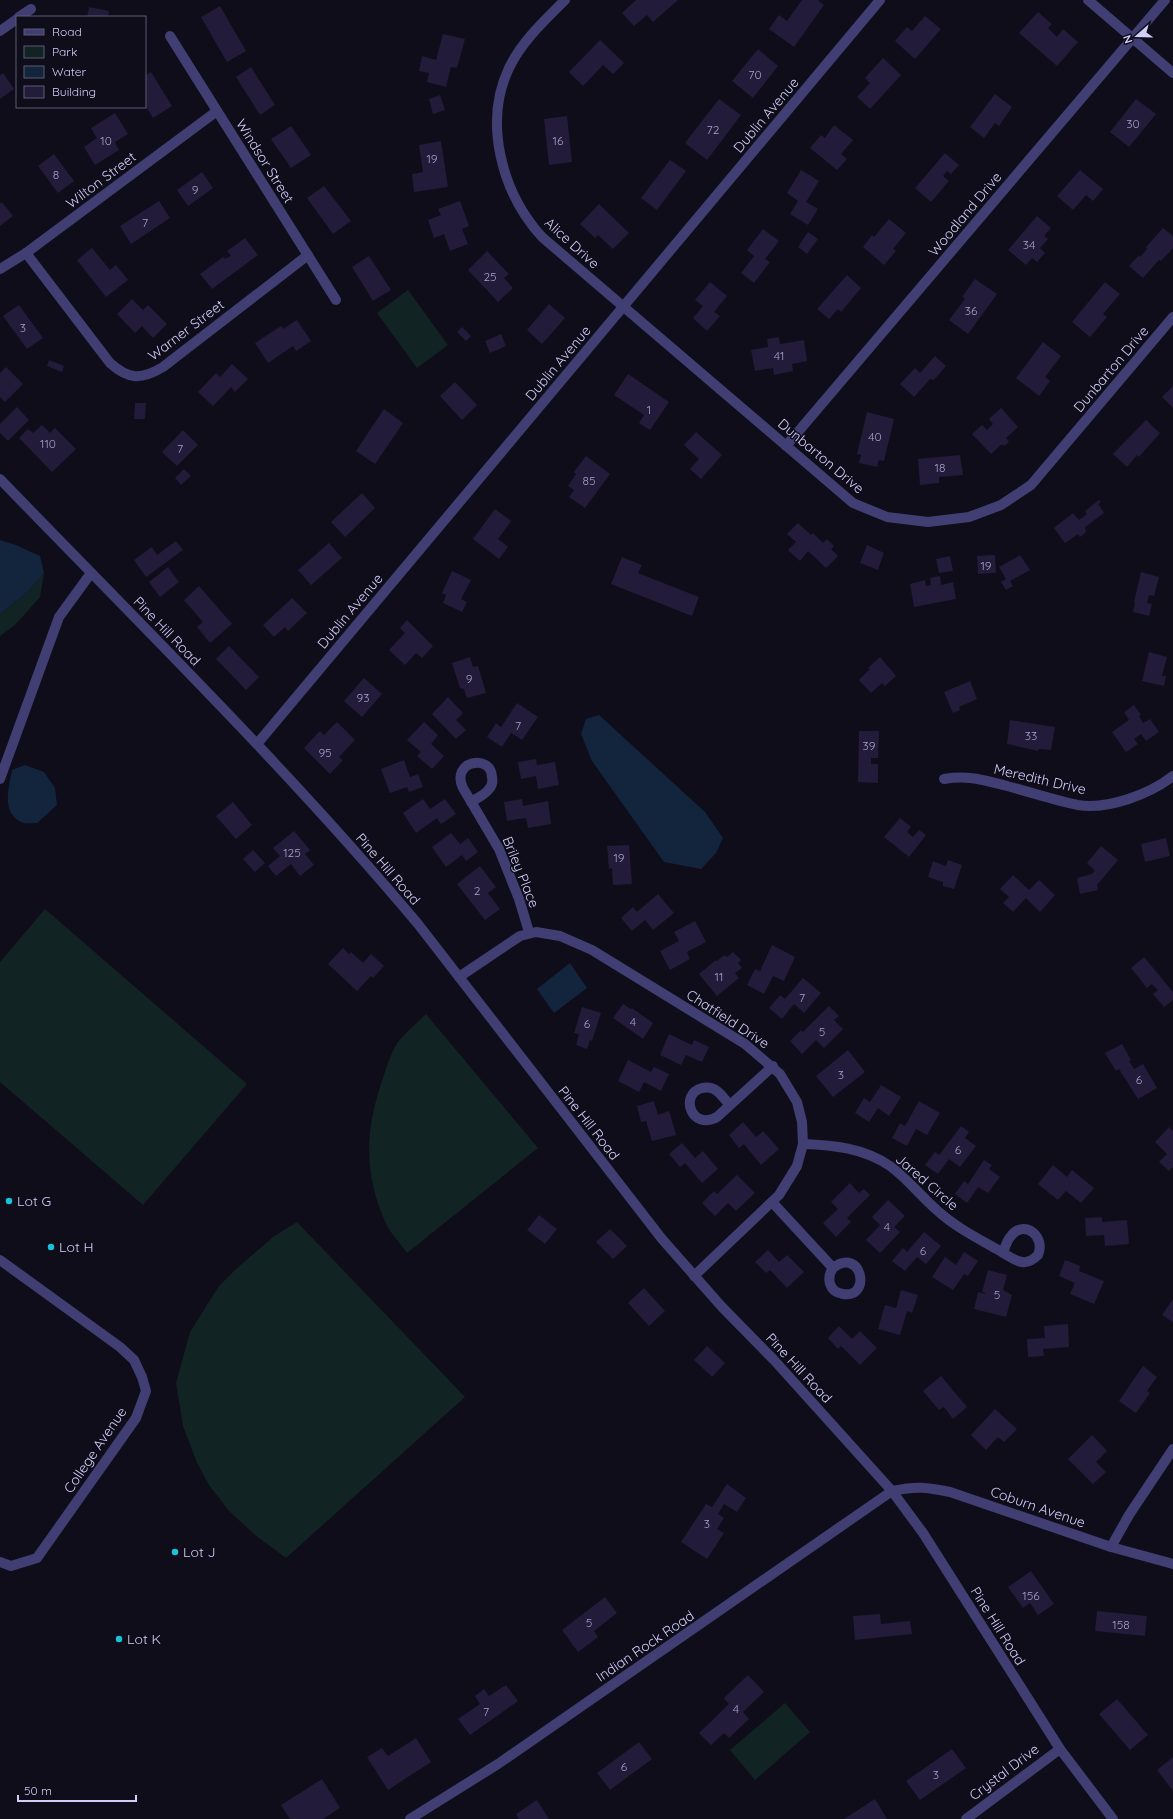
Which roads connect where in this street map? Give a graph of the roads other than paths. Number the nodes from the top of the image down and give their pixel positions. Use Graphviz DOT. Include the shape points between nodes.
graph roads {
  1 [pos="565,0"];
  2 [pos="880,0"];
  3 [pos="1088,0"];
  4 [pos="1165,0"];
  5 [pos="31,9"];
  6 [pos="21,16"];
  7 [pos="16,19"];
  8 [pos="0,31"];
  9 [pos="170,36"];
  10 [pos="1132,39"];
  11 [pos="1173,73"];
  12 [pos="217,111"];
  13 [pos="26,253"];
  14 [pos="308,255"];
  15 [pos="0,269"];
  16 [pos="336,300"];
  17 [pos="623,306"];
  18 [pos="1173,317"];
  19 [pos="786,446"];
  20 [pos="1,481"];
  21 [pos="91,573"];
  22 [pos="257,744"];
  23 [pos="1173,776"];
  24 [pos="0,779"];
  25 [pos="944,779"];
  26 [pos="471,802"];
  27 [pos="529,932"];
  28 [pos="459,977"];
  29 [pos="773,1066"];
  30 [pos="730,1105"];
  31 [pos="803,1144"];
  32 [pos="772,1202"];
  33 [pos="1003,1253"];
  34 [pos="0,1260"];
  35 [pos="833,1268"];
  36 [pos="694,1276"];
  37 [pos="1173,1449"];
  38 [pos="892,1491"];
  39 [pos="1111,1547"];
  40 [pos="0,1562"];
  41 [pos="1173,1564"];
  42 [pos="1060,1749"];
  43 [pos="410,1819"];
  44 [pos="966,1819"];
  45 [pos="1113,1819"];
  1 -- 17 [label="street, Alice Drive" via="525,42 504,80 498,107 497,135 500,151 511,191 533,227"];
  2 -- 17 [label="street, Dublin Avenue"];
  3 -- 10 [label="street"];
  4 -- 10 [label="street, Woodland Drive"];
  5 -- 6 [label="street"];
  7 -- 8 [label="street"];
  9 -- 12 [label="street, Windsor Street"];
  10 -- 11 [label="street"];
  10 -- 19 [label="street, Woodland Drive"];
  12 -- 13 [label="street, Wilton Street"];
  12 -- 14 [label="street, Windsor Street"];
  13 -- 14 [label="street, Warner Street" via="110,363 121,373 133,377 153,373 163,367"];
  13 -- 15 [label="street, Wilton Street"];
  14 -- 16 [label="street, Windsor Street"];
  17 -- 19 [label="street, Dunbarton Drive"];
  17 -- 22 [label="street, Dublin Avenue"];
  18 -- 19 [label="street, Dunbarton Drive" via="1031,485 1001,505 969,517 928,522 887,517 853,504"];
  20 -- 21 [label="street, Pine Hill Road"];
  21 -- 22 [label="street, Pine Hill Road"];
  21 -- 24 [label="street" via="59,617"];
  22 -- 28 [label="street, Pine Hill Road" via="377,876"];
  23 -- 25 [label="street, Meredith Drive" via="1149,791 1126,800 1093,805 1079,805 978,778"];
  26 -- 27 [label="street, Briley Place" via="499,849"];
  27 -- 28 [label="street, Chatfield Drive" via="508,942"];
  27 -- 29 [label="street, Chatfield Drive" via="560,936 592,950 745,1044"];
  28 -- 36 [label="street, Pine Hill Road" via="596,1156"];
  29 -- 30 [label="street"];
  29 -- 31 [label="street, Chatfield Drive" via="797,1102 804,1133"];
  31 -- 32 [label="street, Chatfield Drive" via="801,1156 791,1177"];
  31 -- 33 [label="street, Jared Circle" via="840,1147 874,1157 890,1166 940,1214"];
  32 -- 35 [label="street"];
  32 -- 36 [label="street, Chatfield Drive"];
  34 -- 40 [label="street, College Avenue" via="125,1351 134,1360 146,1391 136,1418 37,1558 11,1566"];
  36 -- 38 [label="street, Pine Hill Road"];
  37 -- 39 [label="street"];
  38 -- 39 [label="street, Coburn Avenue" via="925,1487 950,1492"];
  38 -- 42 [label="street, Pine Hill Road" via="923,1533"];
  38 -- 43 [label="street, Indian Rock Road" via="498,1764"];
  39 -- 41 [label="street, Coburn Avenue"];
  42 -- 44 [label="street, Crystal Drive"];
  42 -- 45 [label="street, Pine Hill Road"];
}
